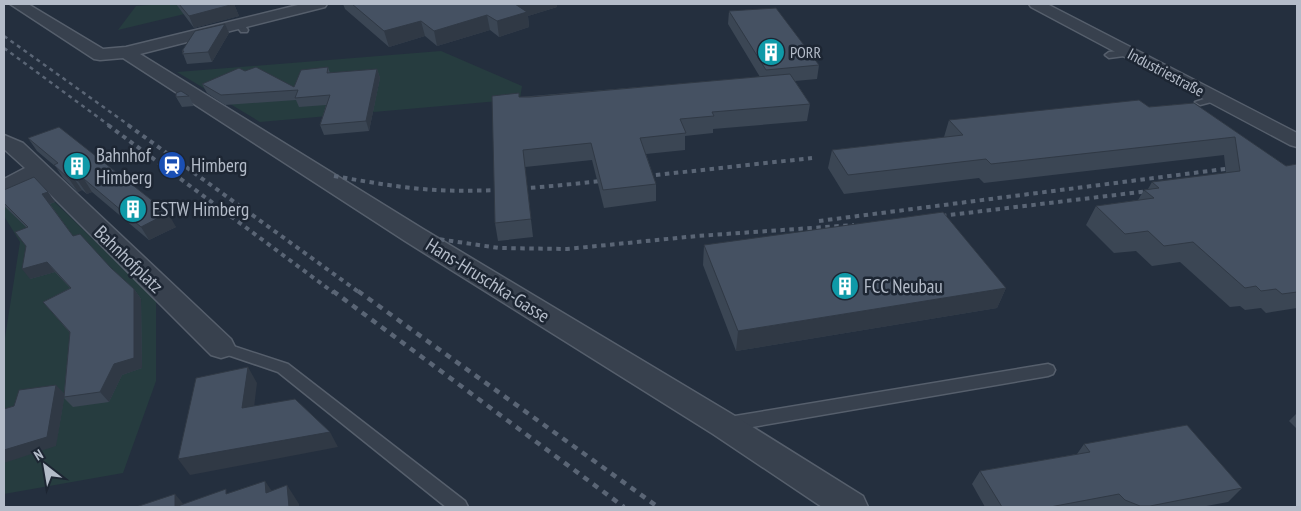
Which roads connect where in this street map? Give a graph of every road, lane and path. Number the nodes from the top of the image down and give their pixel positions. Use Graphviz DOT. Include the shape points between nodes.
graph roads {
  1 [pos="18,4"];
  2 [pos="320,4"];
  3 [pos="1036,4"];
  4 [pos="123,49"];
  5 [pos="1129,52"];
  6 [pos="1109,55"];
  7 [pos="4,141"];
  8 [pos="1297,141"];
  9 [pos="38,170"];
  10 [pos="4,188"];
  11 [pos="221,347"];
  12 [pos="1048,370"];
  13 [pos="724,425"];
  14 [pos="459,507"];
  15 [pos="851,507"];
  1 -- 4 [label="street" via="100,55"];
  2 -- 4 [label="street" via="242,27"];
  3 -- 5 [label="street, Industriestraße"];
  4 -- 13 [label="street, Hans-Hruschka-Gasse" via="414,235"];
  5 -- 6 [label="lane"];
  5 -- 8 [label="street, Industriestraße" via="1208,100"];
  7 -- 9 [label="street, Bahnhofplatz" via="16,147"];
  9 -- 10 [label="street"];
  9 -- 11 [label="street, Bahnhofplatz"];
  11 -- 14 [label="lane" via="282,368"];
  12 -- 13 [label="lane"];
  13 -- 15 [label="street, Hans-Hruschka-Gasse"];
}
